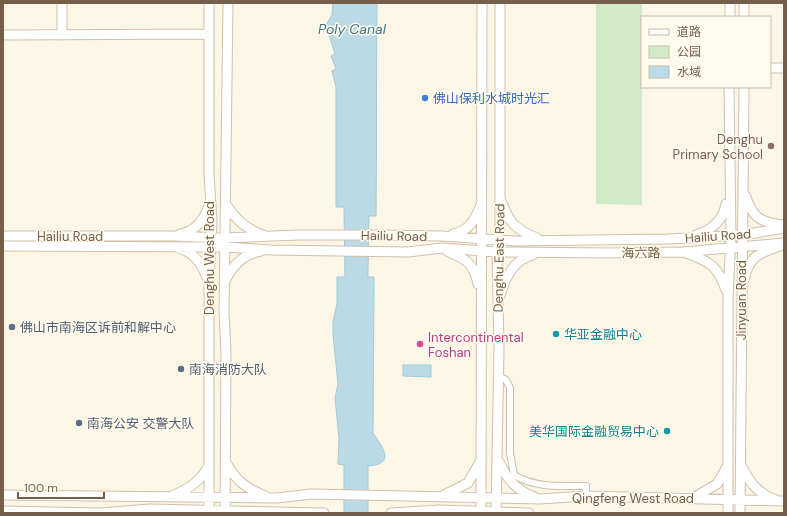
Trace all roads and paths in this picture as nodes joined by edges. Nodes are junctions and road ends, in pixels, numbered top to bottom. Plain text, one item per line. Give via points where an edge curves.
1 (62, 3) edge
2 (209, 3) edge
3 (228, 3) edge
4 (482, 3) edge
5 (500, 3) edge
6 (730, 3) edge
7 (744, 3) edge
8 (730, 16) edge
9 (744, 16) edge
10 (62, 34) junction
11 (209, 34) junction
12 (3, 35) edge
13 (771, 68) edge
14 (784, 68) edge
15 (729, 88) edge
16 (744, 88) edge
17 (743, 188) junction
18 (730, 189) junction
19 (483, 198) junction
20 (500, 198) junction
21 (210, 205) junction
22 (227, 206) junction
23 (784, 226) edge
24 (743, 234) junction
25 (3, 236) edge
26 (172, 236) junction
27 (442, 236) junction
28 (730, 236) junction
29 (270, 237) junction
30 (483, 238) junction
31 (686, 238) junction
32 (499, 239) junction
33 (542, 240) junction
34 (211, 242) junction
35 (225, 242) junction
36 (784, 244) edge
37 (3, 246) edge
38 (171, 246) junction
39 (741, 247) junction
40 (442, 248) junction
41 (729, 249) junction
42 (271, 250) junction
43 (482, 250) junction
44 (496, 252) junction
45 (543, 252) junction
46 (683, 252) junction
47 (482, 280) junction
48 (209, 282) junction
49 (224, 282) junction
50 (498, 282) junction
51 (728, 297) junction
52 (741, 297) junction
53 (481, 302) junction
54 (498, 302) junction
55 (499, 376) junction
56 (482, 457) junction
57 (497, 458) junction
58 (226, 463) junction
59 (740, 463) junction
60 (210, 464) junction
61 (729, 464) junction
62 (3, 495) edge
63 (172, 496) junction
64 (586, 496) junction
65 (209, 497) junction
66 (225, 497) junction
67 (439, 497) junction
68 (481, 497) junction
69 (270, 498) junction
70 (694, 498) junction
71 (497, 499) junction
72 (538, 500) junction
73 (728, 500) junction
74 (740, 501) junction
75 (783, 501) edge
76 (175, 511) edge
77 (3, 512) edge
78 (209, 512) edge
79 (225, 512) edge
80 (268, 512) edge
81 (442, 512) edge
82 (481, 512) edge
83 (100, 513) edge
84 (324, 513) edge
85 (391, 513) edge
86 (496, 513) edge
87 (529, 513) edge
88 (728, 513) edge
89 (740, 513) edge

1 - 10 main road
2 - 11 main road, Denghu West Road
3 - 22 main road, Denghu West Road
4 - 19 main road, Denghu East Road
5 - 20 main road, Denghu East Road
6 - 8 main road
7 - 9 main road
10 - 11 main road
10 - 12 main road
11 - 21 main road, Denghu West Road
13 - 14 main road
15 - 18 main road, Jinyuan Road
16 - 17 main road, Jinyuan Road
17 - 23 main road via 755,216 771,224
17 - 24 main road, Jinyuan Road
18 - 28 main road, Jinyuan Road
18 - 31 main road via 719,222 711,229
19 - 27 main road via 474,221 468,228 459,233
19 - 30 main road, Denghu East Road
20 - 32 main road, Denghu East Road
20 - 33 main road via 513,226
21 - 26 main road via 200,224 193,230
21 - 34 main road, Denghu West Road
22 - 29 main road via 244,226
22 - 35 main road, Denghu West Road
23 - 24 main road, Hailiu Road
24 - 28 main road, Hailiu Road
24 - 39 main road, Jinyuan Road
25 - 26 main road, Hailiu Road
26 - 34 main road, Hailiu Road
27 - 29 main road, Hailiu Road
27 - 30 main road, Hailiu Road
28 - 31 main road, Hailiu Road
28 - 41 main road, Jinyuan Road
29 - 35 main road, Hailiu Road
30 - 32 main road, Hailiu Road
30 - 43 main road, Denghu East Road
31 - 33 main road, Hailiu Road
32 - 33 main road, Hailiu Road
32 - 44 main road, Denghu East Road
34 - 35 main road, Hailiu Road
34 - 38 main road, Hailiu Road
34 - 48 main road, Denghu West Road
35 - 42 main road, Hailiu Road
35 - 49 main road, Denghu West Road
36 - 39 main road, 海六路
36 - 52 main road via 754,258 746,270
37 - 38 main road, Hailiu Road
38 - 48 main road via 193,255 201,264
39 - 41 main road, 海六路
39 - 52 main road, Jinyuan Road
40 - 42 main road, Hailiu Road via 408,252
40 - 43 main road, Hailiu Road
40 - 53 main road via 472,266
41 - 46 main road, 海六路
41 - 51 main road, Jinyuan Road
42 - 49 main road via 240,260
43 - 44 main road, Hailiu Road
43 - 47 main road, Denghu East Road
44 - 45 main road, 海六路
44 - 50 main road, Denghu East Road
45 - 46 main road, 海六路
45 - 54 main road via 526,256 510,270
46 - 51 main road via 713,266 722,280
47 - 50 main road via 489,276
47 - 53 main road, Denghu East Road
48 - 60 main road, Denghu West Road
49 - 58 main road, Denghu West Road
50 - 54 main road, Denghu East Road
51 - 61 main road, Jinyuan Road
52 - 59 main road, Jinyuan Road
53 - 56 main road, Denghu East Road
54 - 55 main road, Denghu East Road
55 - 57 main road, Denghu East Road
55 - 64 street via 506,380 510,388 510,452 514,475 524,482 541,485 586,486
56 - 67 main road via 468,483
56 - 68 main road, Denghu East Road
57 - 71 main road, Denghu East Road
57 - 72 main road via 505,475 515,487
58 - 66 main road, Denghu West Road
58 - 69 main road via 241,484
59 - 74 main road, Jinyuan Road
59 - 75 main road via 751,484 770,498
60 - 63 main road via 196,483
60 - 65 main road, Denghu West Road
61 - 70 main road via 717,484
61 - 73 main road, Jinyuan Road
62 - 63 main road, Qingfeng West Road
63 - 65 main road, Qingfeng West Road
64 - 70 main road, Qingfeng West Road
64 - 72 main road, Qingfeng West Road
65 - 66 main road, Qingfeng West Road
65 - 78 main road, Denghu West Road
66 - 69 main road, Qingfeng West Road
66 - 79 main road, Denghu West Road
67 - 68 main road, Qingfeng West Road
67 - 69 main road, Qingfeng West Road via 311,494
68 - 71 main road, Qingfeng West Road
68 - 82 main road, Denghu East Road
70 - 73 main road, Qingfeng West Road
71 - 72 main road, Qingfeng West Road
71 - 86 main road, Denghu East Road
73 - 74 main road, Qingfeng West Road
73 - 88 main road, Jinyuan Road
74 - 75 main road, Qingfeng West Road
74 - 89 main road, Jinyuan Road
76 - 78 main road
76 - 83 main road
77 - 83 main road
78 - 79 main road
79 - 80 main road
80 - 84 main road
81 - 82 main road
81 - 85 main road
82 - 86 main road
86 - 87 main road

